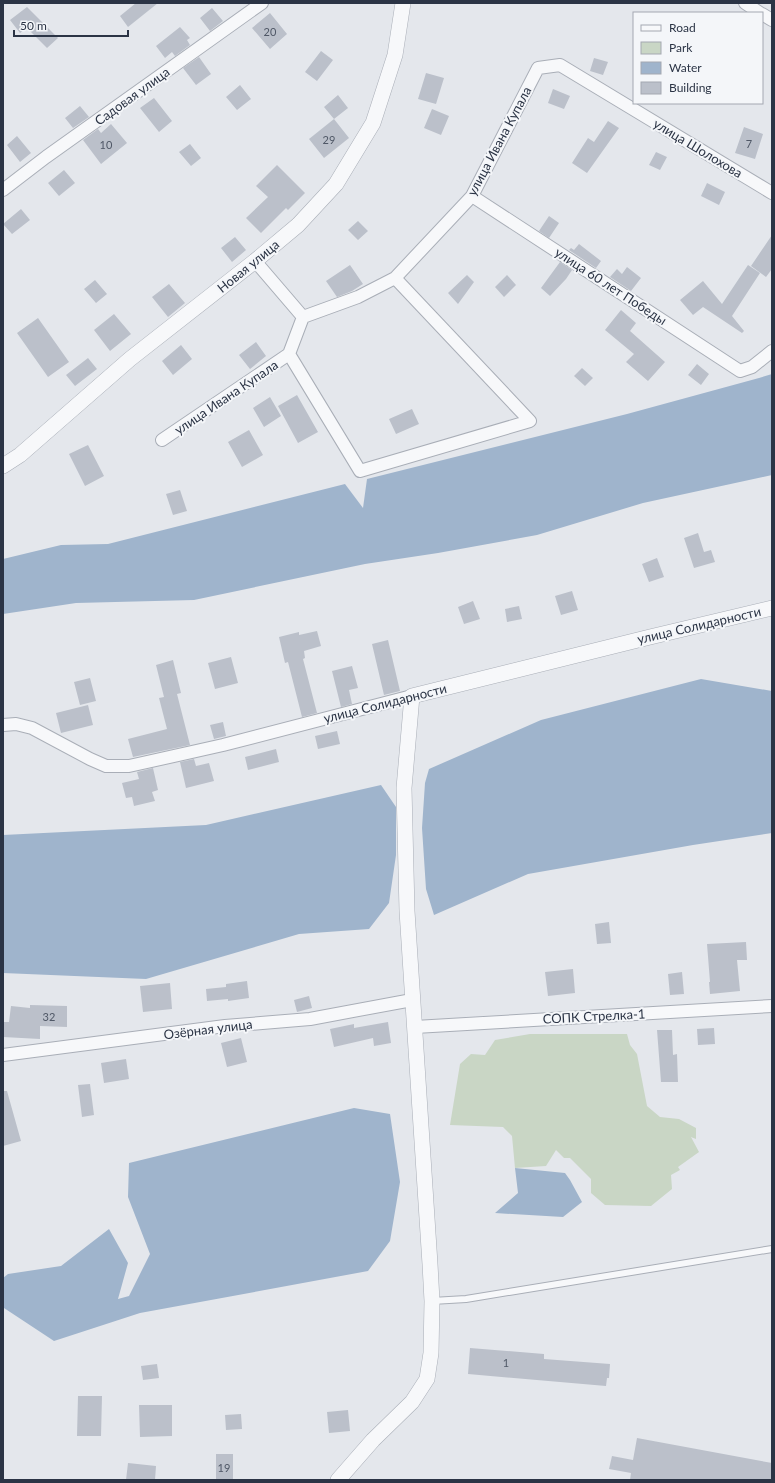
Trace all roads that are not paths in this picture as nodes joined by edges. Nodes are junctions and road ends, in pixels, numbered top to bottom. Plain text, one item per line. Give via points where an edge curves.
1 (262, 3) edge
2 (403, 3) edge
3 (745, 3) edge
4 (758, 12) edge
5 (763, 15) edge
6 (772, 20) edge
7 (538, 68) joint
8 (3, 190) edge
9 (772, 193) edge
10 (472, 196) junction
11 (255, 261) junction
12 (395, 278) junction
13 (303, 317) junction
14 (772, 351) edge
15 (289, 354) junction
16 (162, 440) dead end
17 (3, 466) edge
18 (772, 608) edge
19 (412, 696) junction
20 (3, 725) edge
21 (412, 1000) junction
22 (772, 1006) edge
23 (415, 1027) junction
24 (3, 1055) edge
25 (772, 1249) edge
26 (432, 1301) junction
27 (338, 1480) edge

1 - 8 street, Садовая улица
2 - 11 street, Новая улица via 395,55 373,123 336,184 298,225
3 - 4 street
5 - 6 street
7 - 9 street, улица Шолохова via 560,65
7 - 10 street, улица Ивана Купала
10 - 12 street, улица Ивана Купала
10 - 14 street, улица 60 лет Победы via 740,371 752,367
11 - 13 street
11 - 17 street, Новая улица via 130,359 20,455
12 - 13 street, улица Ивана Купала via 358,297
12 - 15 street via 530,422 360,471
13 - 15 street
15 - 16 street, улица Ивана Купала
18 - 19 street, улица Солидарности
19 - 20 street, улица Солидарности via 223,745 129,766 106,766 32,728 16,724
19 - 21 street via 404,788
21 - 23 street
21 - 24 street, Озёрная улица via 310,1019 225,1026
22 - 23 street, СОПК Стрелка-1
23 - 26 street
25 - 26 lane via 474,1297
26 - 27 street via 431,1353 427,1379 412,1402 373,1440

